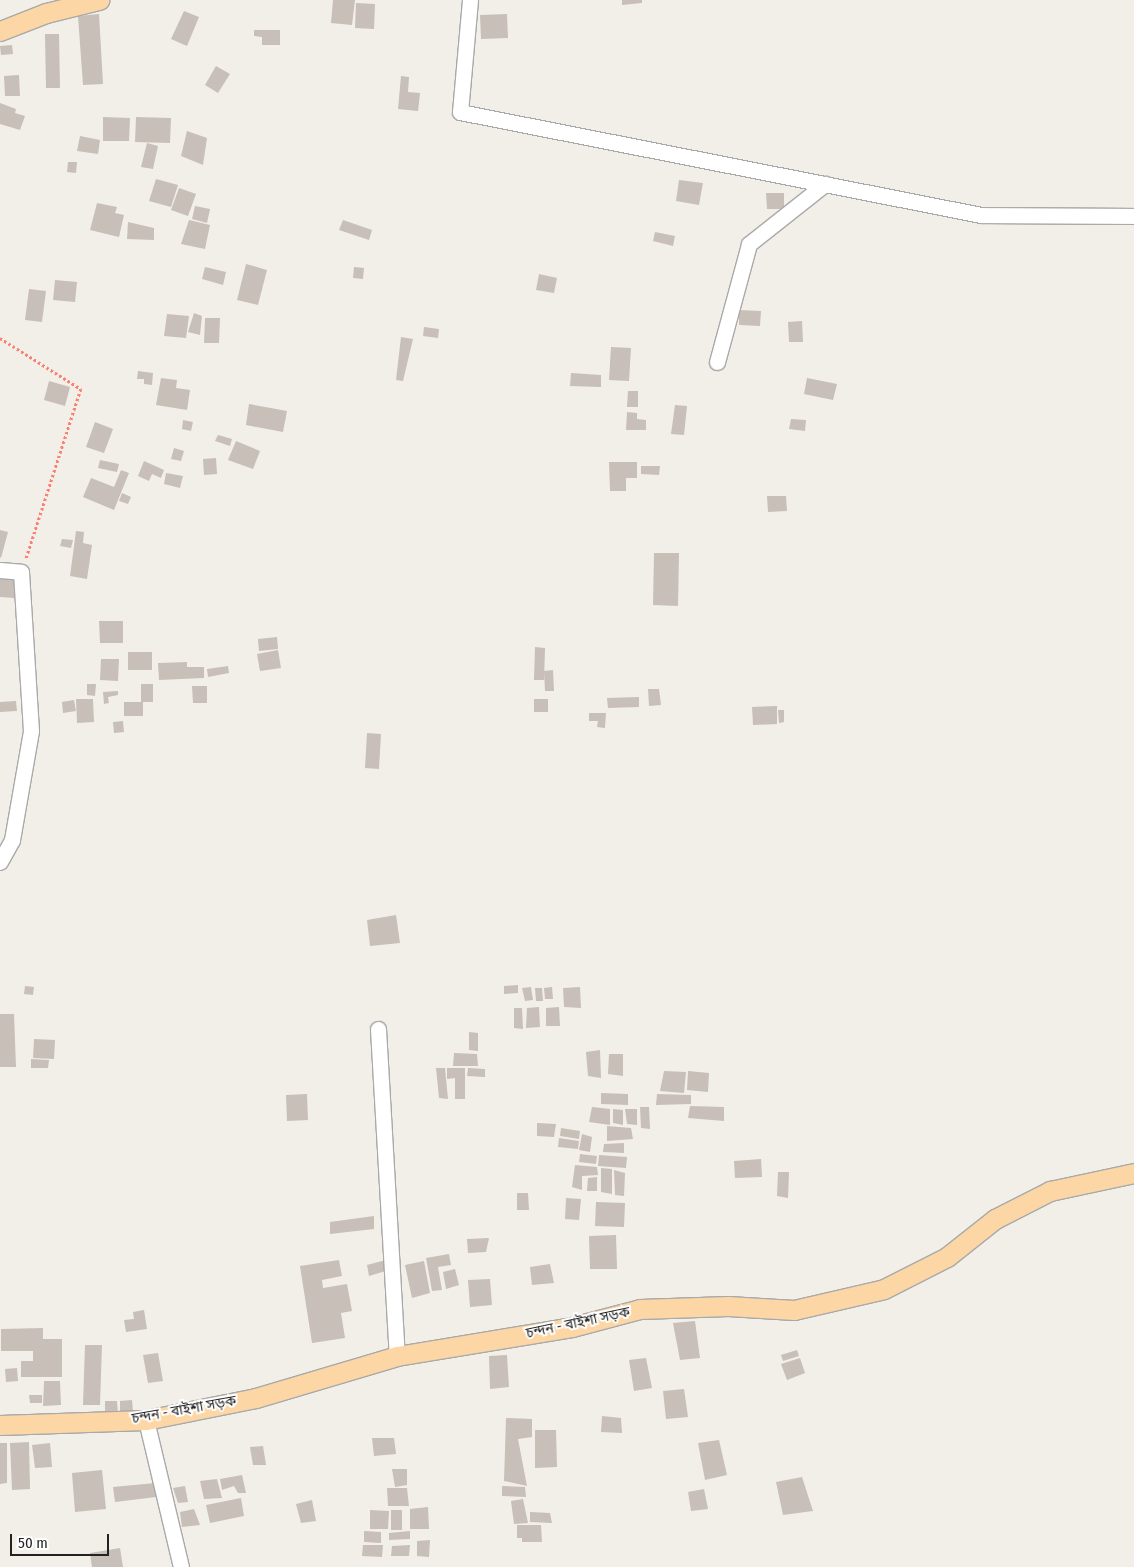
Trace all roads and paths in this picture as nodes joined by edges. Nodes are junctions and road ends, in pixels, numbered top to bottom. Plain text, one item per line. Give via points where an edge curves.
1 (99, 0) edge
2 (470, 0) edge
3 (0, 31) edge
4 (825, 184) junction
5 (1134, 216) edge
6 (0, 338) edge
7 (717, 362) dead end
8 (0, 570) edge
9 (21, 572) junction
10 (0, 862) edge
11 (378, 1029) dead end
12 (1134, 1173) edge
13 (397, 1356) junction
14 (146, 1420) junction
15 (0, 1425) edge
16 (181, 1567) edge

1 - 3 main road via 46,12
2 - 4 street via 460,112
4 - 5 street via 981,215
4 - 7 street via 749,244
6 - 9 path via 81,389
8 - 9 street
9 - 10 street via 31,731 12,840
11 - 13 street
12 - 13 main road, চন্দন - বাইশা সড়ক via 1050,1191 995,1218 947,1257 884,1289 794,1310 728,1306 640,1309 572,1327
13 - 14 main road, চন্দন - বাইশা সড়ক via 256,1398
14 - 15 main road, চন্দন - বাইশা সড়ক
14 - 16 street

